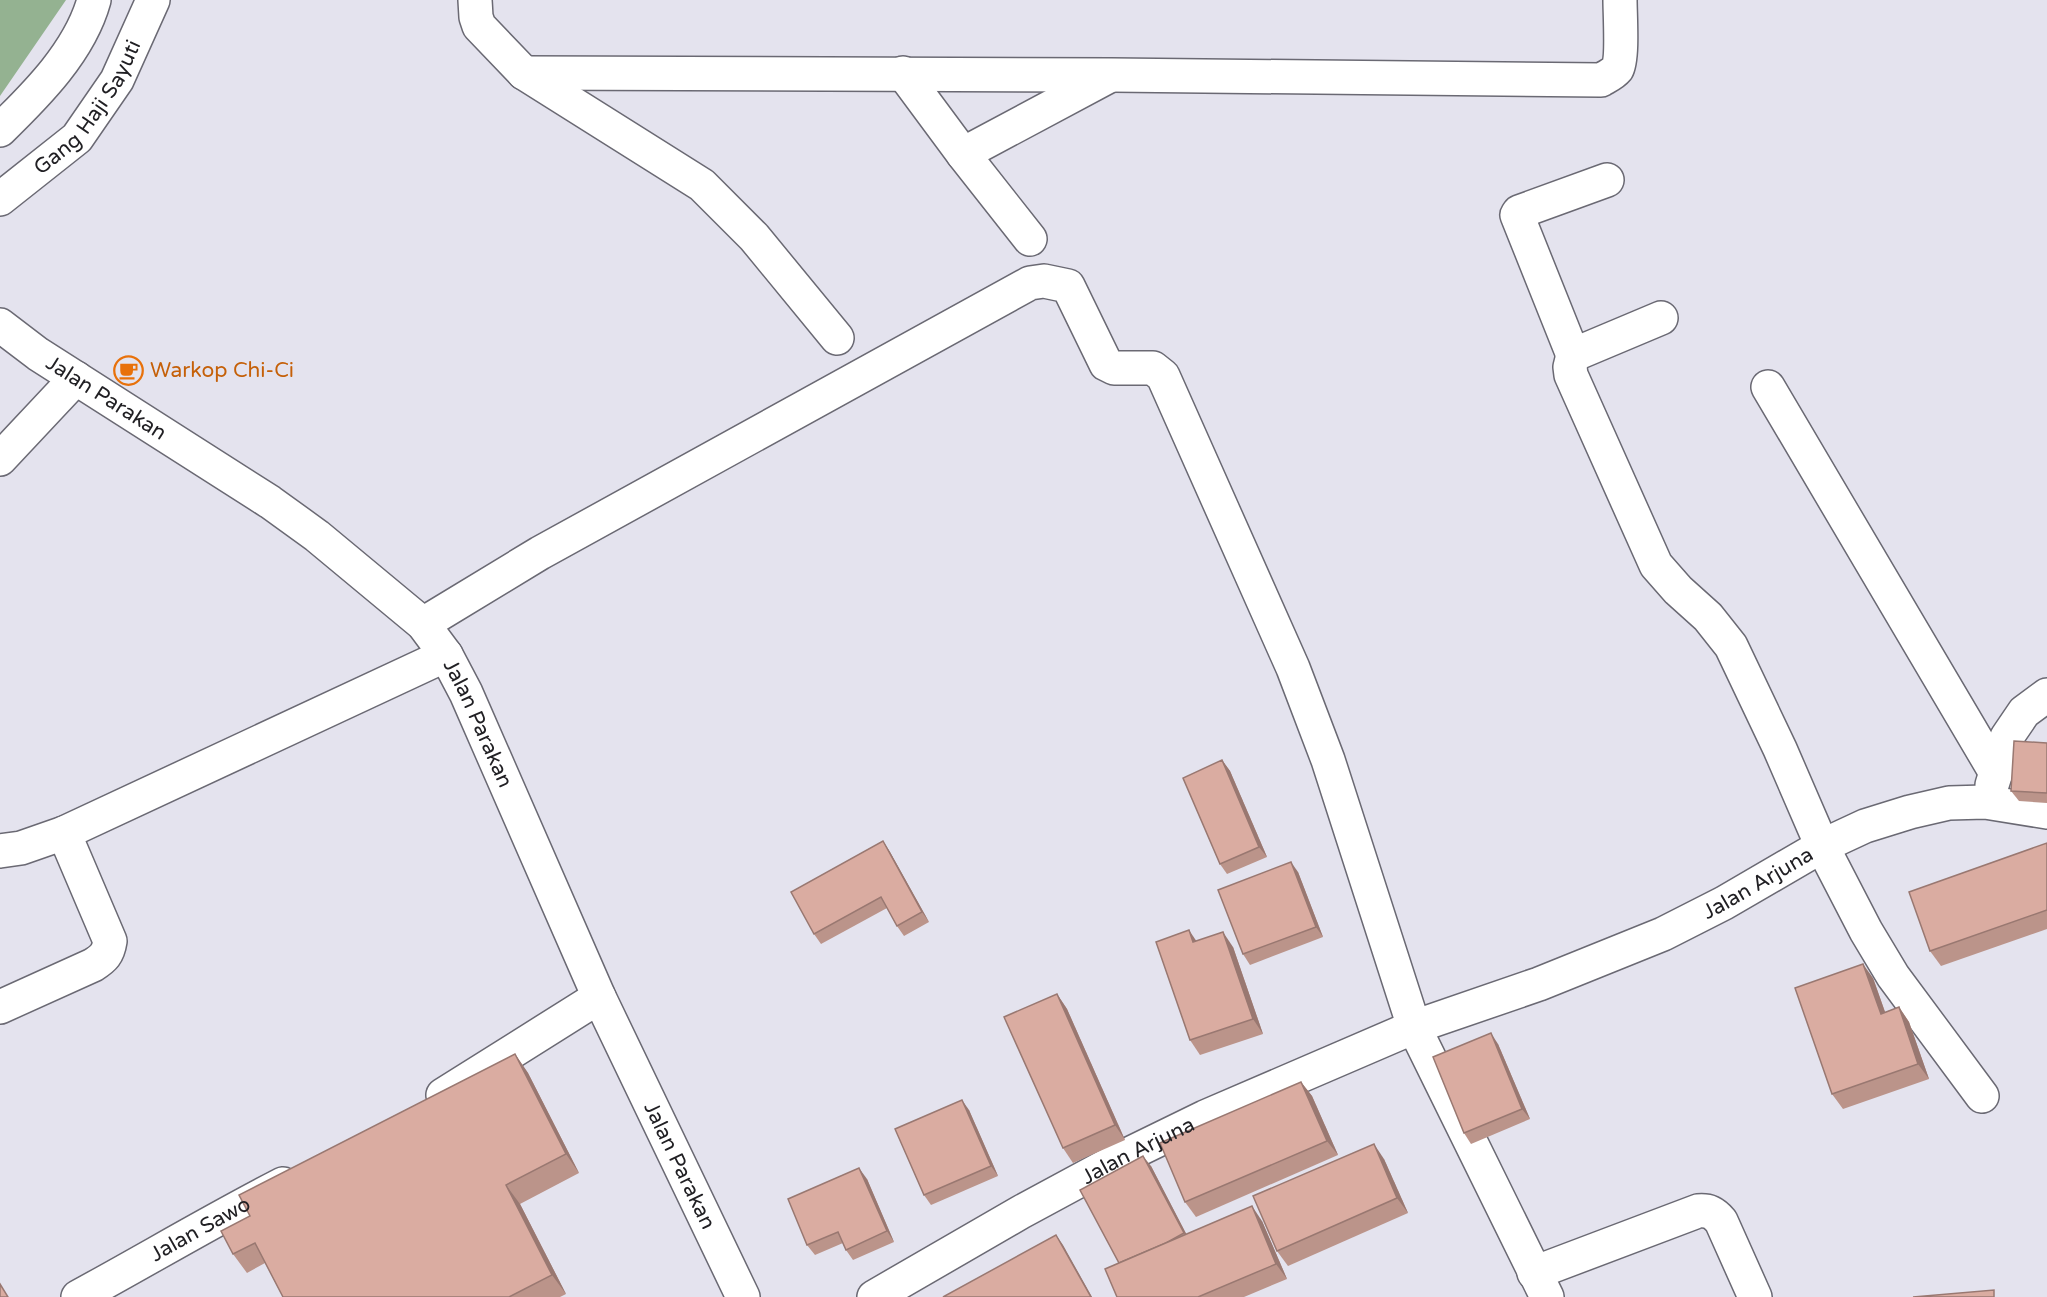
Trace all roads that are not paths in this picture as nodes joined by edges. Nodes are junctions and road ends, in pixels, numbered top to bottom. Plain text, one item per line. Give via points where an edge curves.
1 (94, 0) edge
2 (153, 0) edge
3 (475, 0) edge
4 (1620, 0) edge
5 (524, 73) junction
6 (903, 74) junction
7 (1112, 75) junction
8 (0, 130) edge
9 (963, 154) junction
10 (1607, 180) dead end
11 (0, 199) edge
12 (1030, 239) dead end
13 (1661, 318) dead end
14 (0, 325) edge
15 (837, 338) dead end
16 (1573, 355) junction
17 (76, 378) junction
18 (1768, 387) dead end
19 (0, 459) edge
20 (423, 624) junction
21 (446, 655) junction
22 (2047, 695) edge
23 (1991, 787) junction
24 (2047, 812) edge
25 (64, 833) junction
26 (1822, 846) junction
27 (0, 851) edge
28 (599, 997) junction
29 (0, 1007) edge
30 (1414, 1028) junction
31 (1983, 1096) dead end
32 (416, 1112) edge
33 (305, 1173) edge
34 (1540, 1285) edge
35 (78, 1297) edge
36 (743, 1297) edge
37 (874, 1297) edge
38 (1755, 1297) edge

1 - 8 street, Gang Haji Sayuti via 66,58 34,98
2 - 11 street, Gang Haji Sayuti via 117,80 77,138
3 - 5 street via 479,26
4 - 7 street via 1620,58 1617,68 1601,80
5 - 6 street
5 - 15 street via 702,185 754,237
6 - 7 street
6 - 9 street
7 - 9 street
9 - 12 street
10 - 16 street via 1517,215
13 - 16 street
14 - 17 street, Jalan Parakan
16 - 26 street via 1571,375 1656,565 1731,646
17 - 19 street
17 - 20 street, Jalan Parakan via 270,502
18 - 23 street
20 - 21 street, Jalan Parakan
20 - 30 street via 540,553 1030,283 1044,281 1068,286 1106,364 1114,368 1153,368 1163,376 1293,668 1328,760
21 - 25 street
21 - 28 street, Jalan Parakan
22 - 23 street via 2024,712 2007,736
23 - 24 street, Jalan Arjuna
23 - 26 street, Jalan Arjuna via 1865,826
25 - 27 street
25 - 29 street via 110,941 108,949 93,965
26 - 30 street, Jalan Arjuna via 1663,934
26 - 31 street via 1893,976
28 - 32 street
28 - 36 street, Jalan Parakan
30 - 34 street
30 - 37 street, Jalan Arjuna via 1205,1117 1121,1158
33 - 35 street, Jalan Sawo
34 - 38 street via 1706,1210 1721,1221

